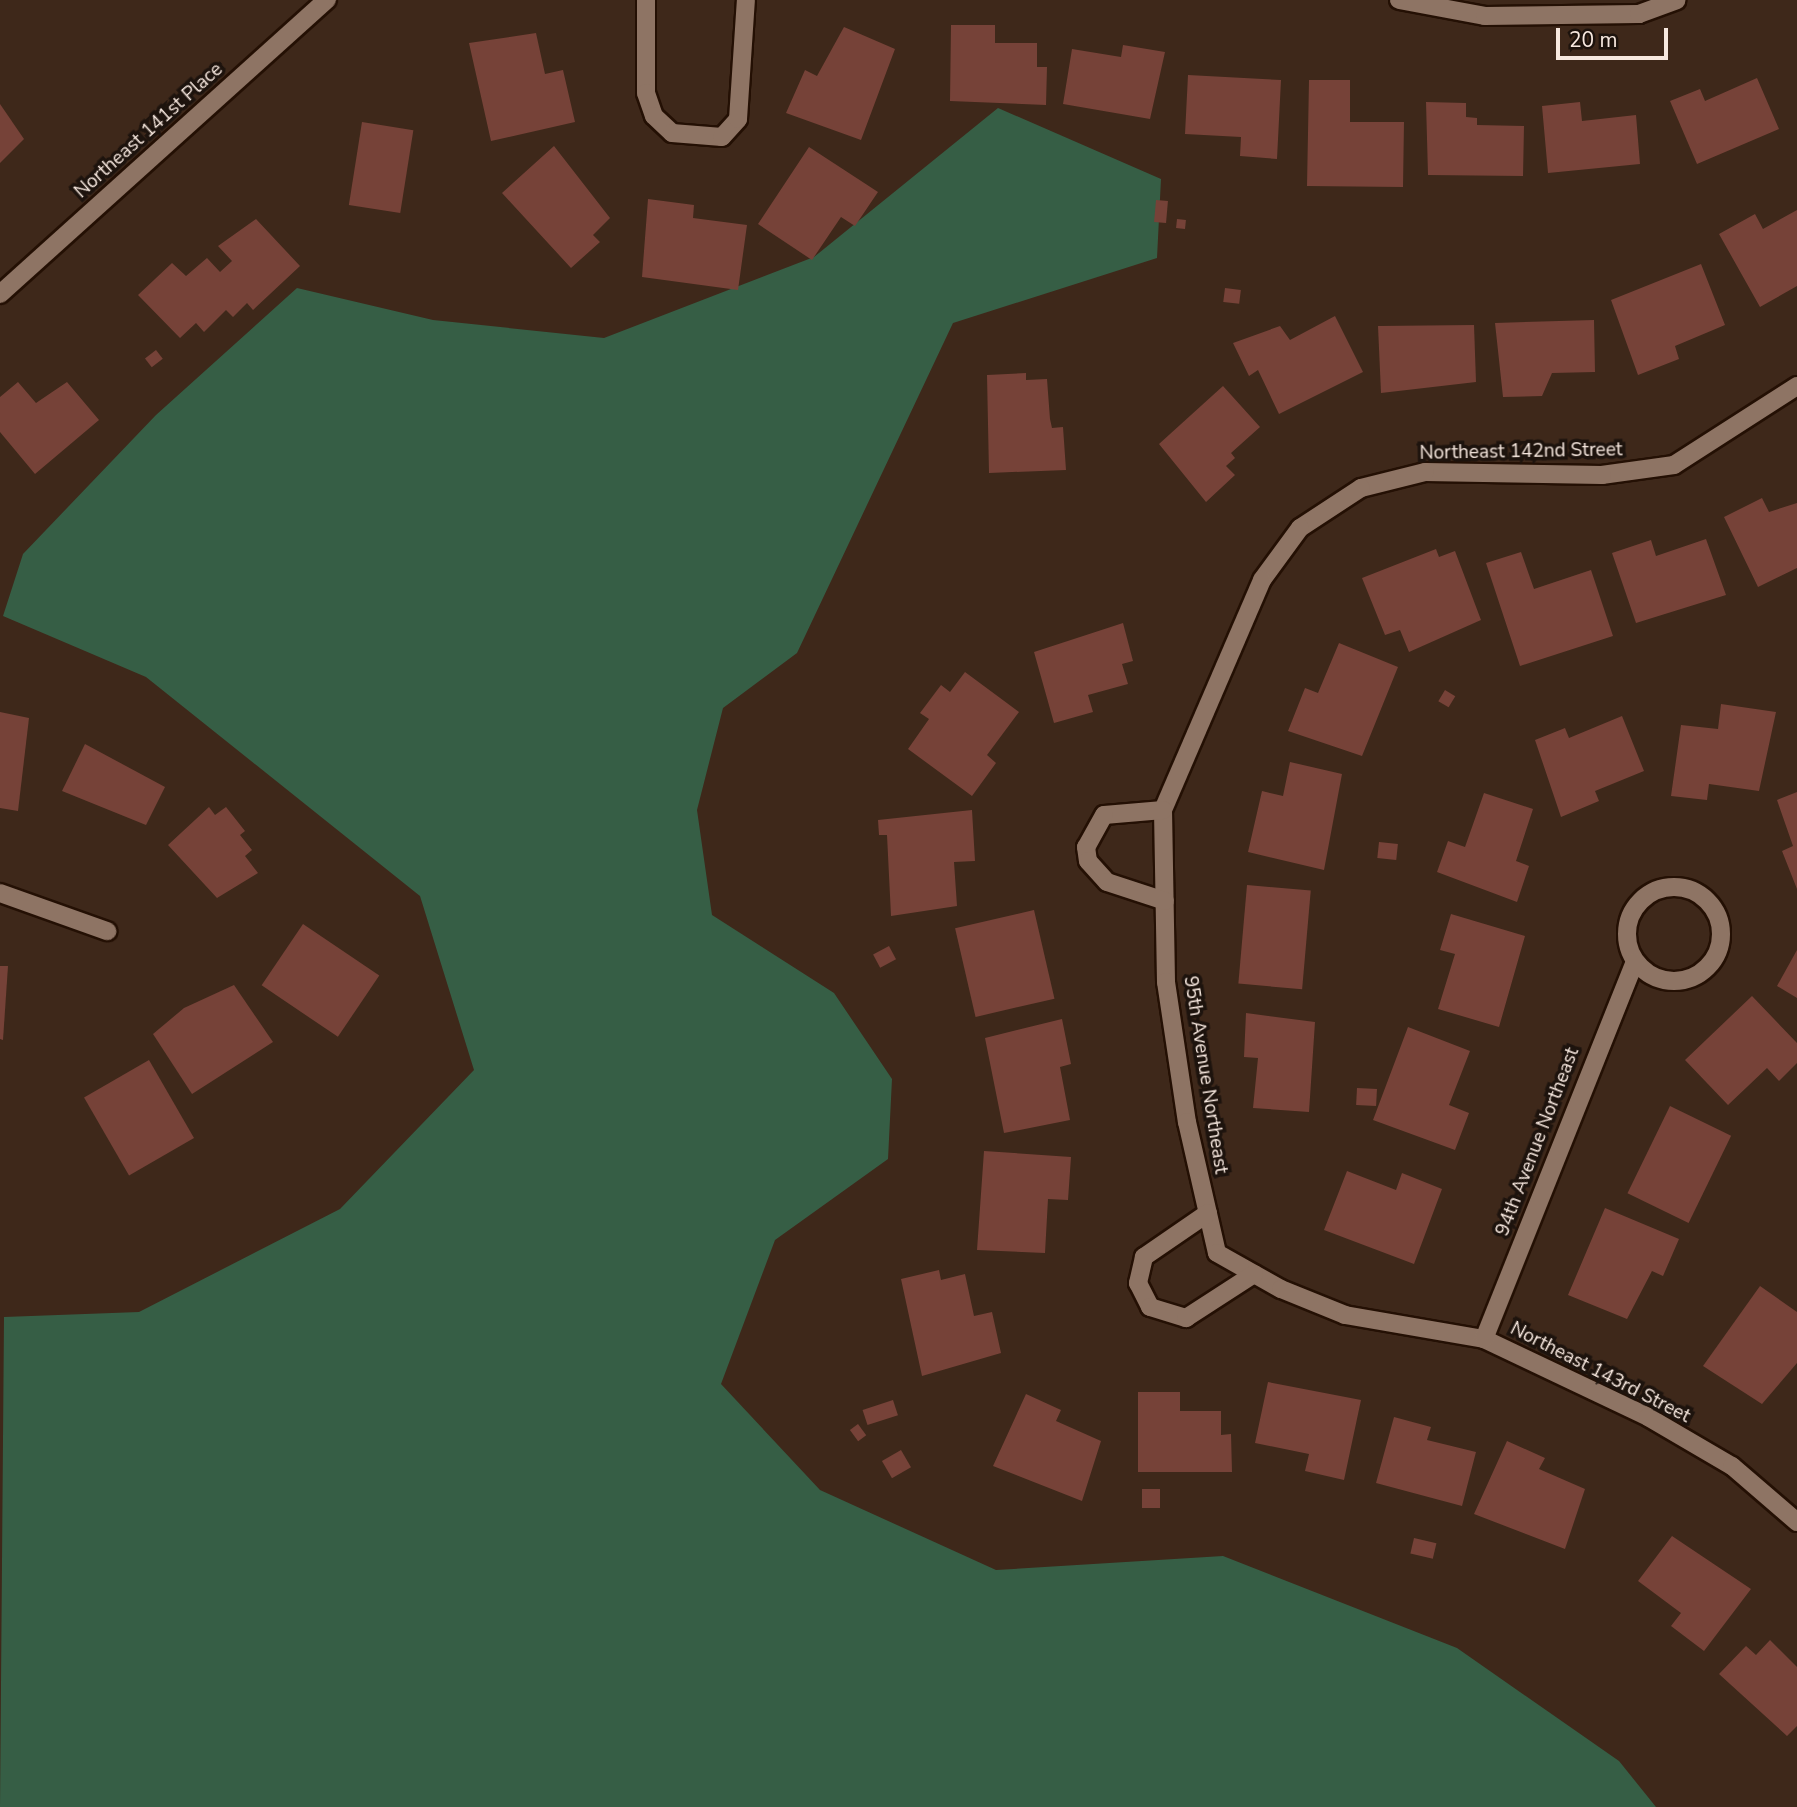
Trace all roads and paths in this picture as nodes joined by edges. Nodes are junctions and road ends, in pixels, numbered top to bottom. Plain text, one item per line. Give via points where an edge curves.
1 (327, 0) edge
2 (646, 0) edge
3 (746, 0) edge
4 (1399, 0) edge
5 (1677, 0) edge
6 (0, 294) edge
7 (1797, 386) edge
8 (1262, 580) joint
9 (1163, 810) junction
10 (0, 893) edge
11 (1165, 901) junction
12 (107, 931) dead end
13 (1635, 962) junction
14 (1208, 1213) junction
15 (1254, 1274) junction
16 (1484, 1339) junction
17 (1797, 1522) edge

1 - 6 street, Northeast 141st Place
2 - 3 street via 646,93 654,117 672,133 722,137 738,119
4 - 5 street via 1485,16 1639,14
7 - 8 street, Northeast 142nd Street via 1674,465 1602,475 1425,472 1361,488 1300,528
8 - 9 street, 95th Avenue Northeast
9 - 11 street, 95th Avenue Northeast
9 - 11 street via 1104,815 1086,847 1088,861 1107,882
10 - 12 street
11 - 14 street, 95th Avenue Northeast via 1166,982
13 - 13 street via 1662,980 1695,976 1717,953 1720,920 1712,906 1676,887 1639,901 1626,931
13 - 16 street, 94th Avenue Northeast
14 - 15 street, 95th Avenue Northeast via 1217,1253
14 - 15 street via 1144,1257 1138,1283 1150,1307 1186,1318
15 - 16 street, 95th Avenue Northeast via 1345,1315
16 - 17 street, Northeast 143rd Street via 1648,1417 1732,1466

